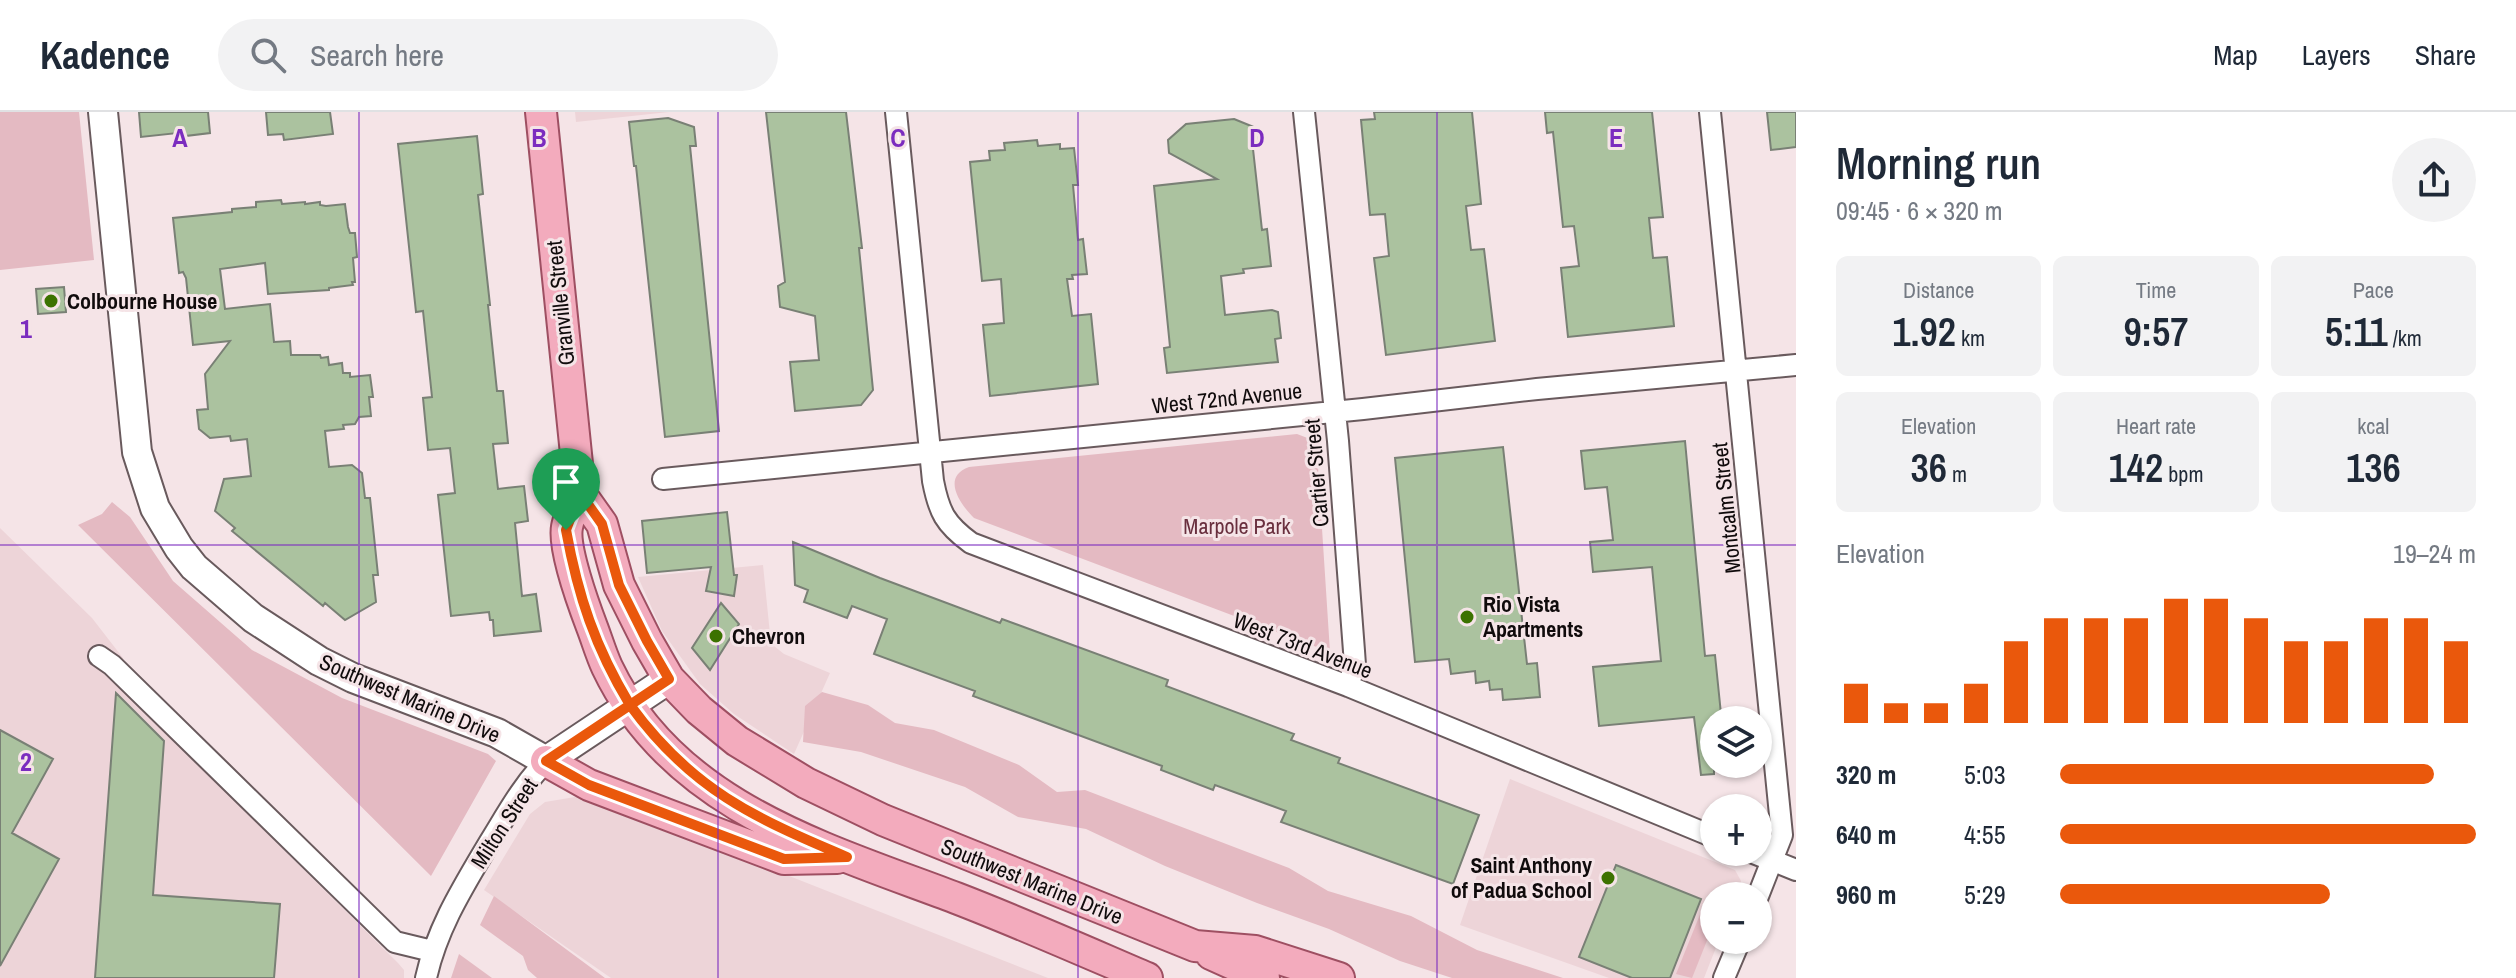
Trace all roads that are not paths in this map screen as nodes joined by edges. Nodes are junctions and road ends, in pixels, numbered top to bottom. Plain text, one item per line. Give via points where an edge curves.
1 (103, 112) edge
2 (541, 112) edge
3 (896, 112) edge
4 (1304, 112) edge
5 (1710, 112) edge
6 (1796, 365) edge
7 (1736, 371) junction
8 (1335, 411) junction
9 (929, 452) junction
10 (663, 479) dead end
11 (580, 493) junction
12 (99, 656) dead end
13 (669, 679) junction
14 (1348, 686) junction
15 (630, 705) junction
16 (546, 761) junction
17 (1700, 831) edge
18 (847, 857) junction
19 (1772, 860) joint
20 (1796, 870) edge
21 (1195, 946) junction
22 (432, 951) junction
23 (1734, 954) edge
24 (426, 978) edge
25 (1147, 978) edge
26 (1264, 978) edge
27 (1339, 978) edge
28 (1724, 978) edge

1 - 16 street, Southwest Marine Drive via 133,427 148,491 172,539 210,582 295,647 353,678 497,733
2 - 11 main road, Granville Street
3 - 9 street, West 73rd Avenue
4 - 8 street, Cartier Street
5 - 7 street, Montcalm Street
6 - 7 street, West 72nd Avenue
7 - 8 street, West 72nd Avenue
7 - 19 street, Montcalm Street via 1782,835
8 - 9 street, West 72nd Avenue
8 - 14 street, Cartier Street via 1355,665
9 - 10 street, West 72nd Avenue
9 - 14 street, West 73rd Avenue via 939,509 971,543
11 - 13 main road, Granville Street via 602,524 619,585
11 - 15 main road, Granville Street via 566,530 577,588 607,668
12 - 22 street via 395,942
13 - 15 street, Milton Street
13 - 21 main road, Southwest Marine Drive via 737,741 806,783 956,851
14 - 17 street, West 73rd Avenue
15 - 16 street, Milton Street
15 - 18 main road, Southwest Marine Drive via 655,739 702,783 771,825
16 - 18 main road via 589,785 784,859
16 - 22 street, Milton Street via 525,782 447,914
18 - 25 main road, Southwest Marine Drive
19 - 20 street
21 - 26 main road
21 - 27 main road, Southwest Marine Drive via 1255,951
22 - 24 street, Milton Street
23 - 28 street

